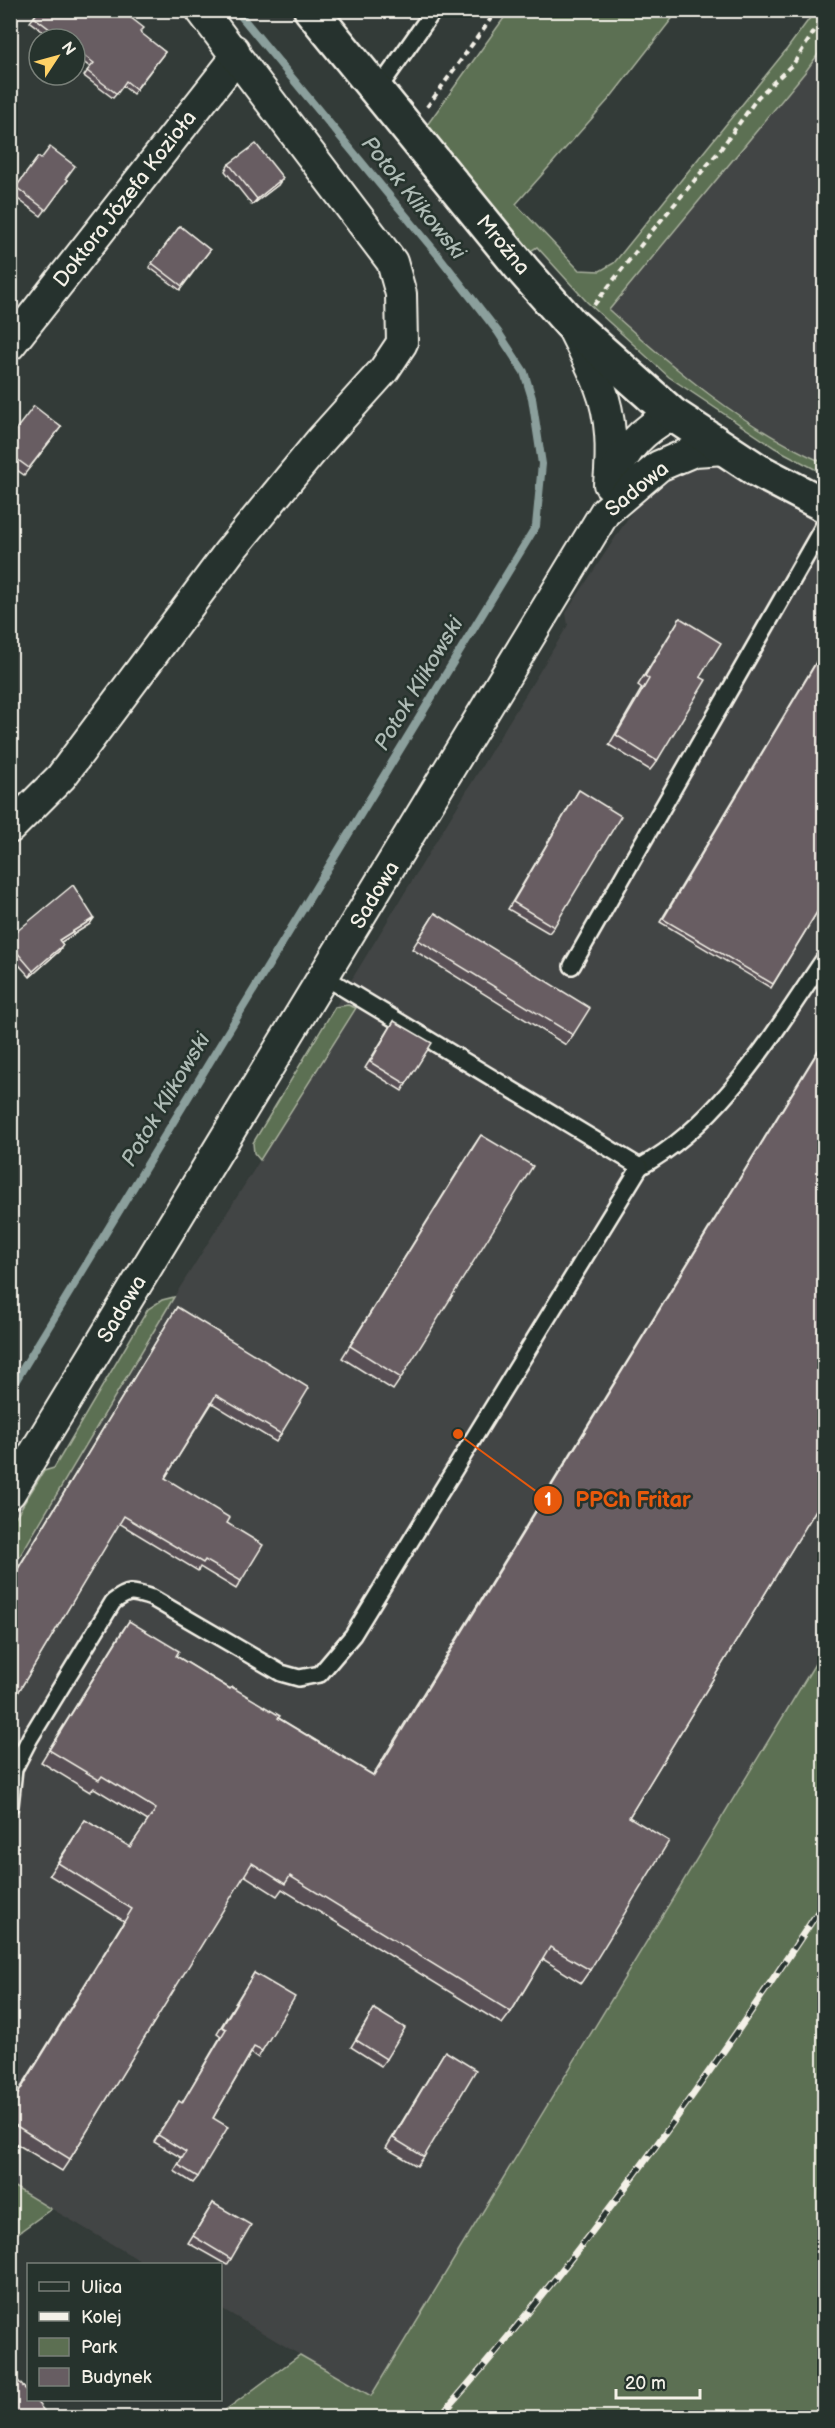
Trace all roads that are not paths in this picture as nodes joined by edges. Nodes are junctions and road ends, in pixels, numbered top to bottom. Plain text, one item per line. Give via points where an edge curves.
1 (201, 10) edge
2 (311, 10) edge
3 (434, 10) edge
4 (234, 51) junction
5 (376, 91) junction
6 (570, 323) junction
7 (10, 345) edge
8 (672, 414) junction
9 (725, 449) junction
10 (659, 466) junction
11 (607, 498) junction
12 (825, 504) edge
13 (825, 525) edge
14 (10, 828) edge
15 (825, 959) edge
16 (573, 966) dead end
17 (325, 977) junction
18 (640, 1167) junction
19 (10, 1493) edge
20 (10, 1806) edge

1 - 4 street
2 - 5 main road, Mroźna
3 - 5 lane
4 - 7 street, Doktora Józefa Kozioła via 231,64
4 - 14 street via 242,67 392,262 401,294 402,343 384,370 229,552 61,777
5 - 6 main road, Mroźna
6 - 8 main road, Mroźna
6 - 11 street via 600,387 610,424
8 - 9 main road, Mroźna
8 - 10 street via 671,435
8 - 11 street via 654,424 625,453
9 - 10 street, Sadowa via 694,451
9 - 12 main road
10 - 11 street, Sadowa
11 - 17 street, Sadowa
13 - 16 lane
15 - 18 lane via 764,1047 713,1108 666,1152
17 - 18 lane
17 - 19 street, Sadowa
18 - 20 lane via 353,1635 320,1674 299,1678 280,1673 152,1598 132,1591 113,1602 30,1738 14,1769

